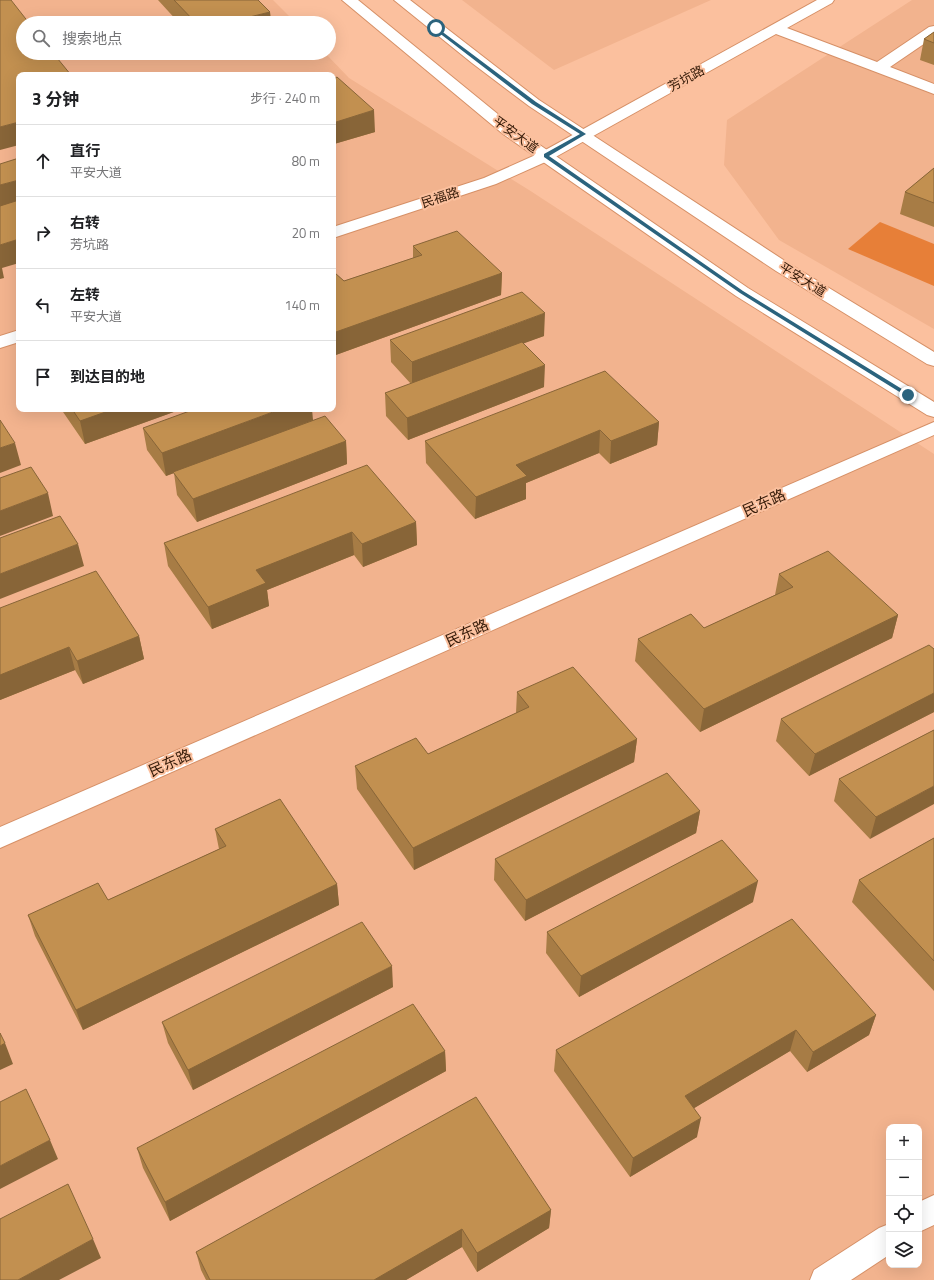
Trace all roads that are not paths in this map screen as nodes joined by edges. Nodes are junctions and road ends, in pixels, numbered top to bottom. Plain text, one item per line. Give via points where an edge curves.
1 (349, 0) edge
2 (401, 0) edge
3 (827, 0) edge
4 (775, 29) junction
5 (934, 30) edge
6 (879, 68) junction
7 (934, 89) edge
8 (583, 134) junction
9 (546, 156) junction
10 (336, 231) edge
11 (16, 337) edge
12 (0, 342) edge
13 (934, 360) edge
14 (934, 411) edge
15 (934, 428) edge
16 (0, 838) edge
17 (934, 1208) edge
18 (922, 1216) edge
19 (886, 1240) edge
20 (825, 1280) edge

1 - 9 main road, 平安大道 via 509,131
2 - 8 main road, 平安大道 via 528,98
3 - 4 main road, 芳坑路
4 - 6 main road
4 - 8 main road, 芳坑路
5 - 6 main road
6 - 7 main road
8 - 9 main road, 芳坑路
8 - 13 main road, 平安大道 via 782,267
9 - 10 main road, 民福路 via 490,181
9 - 14 main road, 平安大道 via 742,292
11 - 12 main road
15 - 16 main road, 民东路
17 - 18 main road
19 - 20 main road

